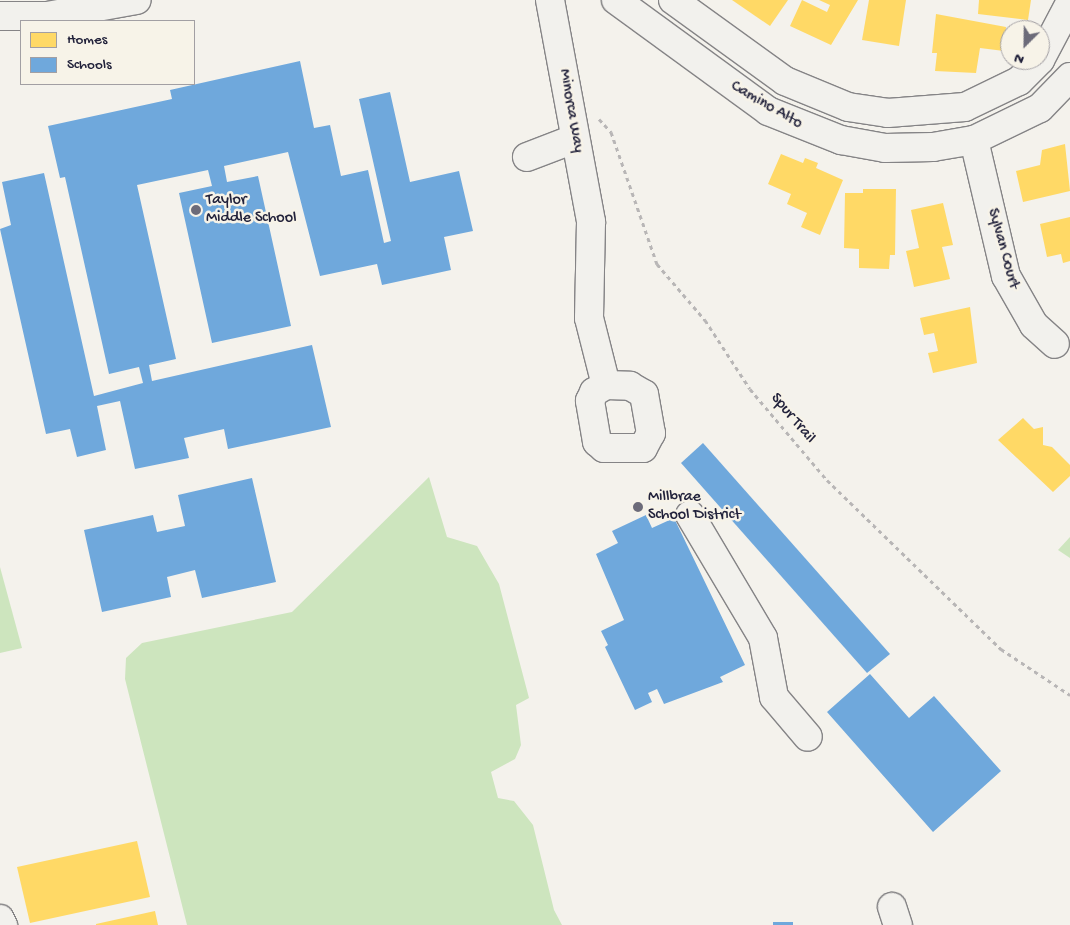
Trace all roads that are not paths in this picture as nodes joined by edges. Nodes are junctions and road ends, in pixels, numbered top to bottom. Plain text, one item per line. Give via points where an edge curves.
1 (137, 0) edge
2 (550, 0) edge
3 (616, 0) edge
4 (672, 0) edge
5 (1070, 4) edge
6 (0, 16) edge
7 (1050, 41) edge
8 (1030, 70) edge
9 (1070, 77) edge
10 (572, 127) junction
11 (974, 140) junction
12 (527, 157) dead end
13 (1055, 344) dead end
14 (606, 385) dead end
15 (690, 514) dead end
16 (808, 737) dead end
17 (0, 919) edge
18 (3, 925) edge

1 - 6 street via 47,16
2 - 10 street, Minorca Way
3 - 11 street, Camino Alto via 735,90 802,128 885,148 933,147
4 - 8 street, Camino Alto via 785,82 848,107 888,114 965,107 1019,81
5 - 7 street, Camino Alto
9 - 11 street, Camino Alto via 1040,108
10 - 12 street
10 - 14 street, Minorca Way via 591,222 589,318
11 - 13 street, Sylvan Court via 1006,276 1034,325
15 - 16 street via 763,638 774,697
17 - 18 street

